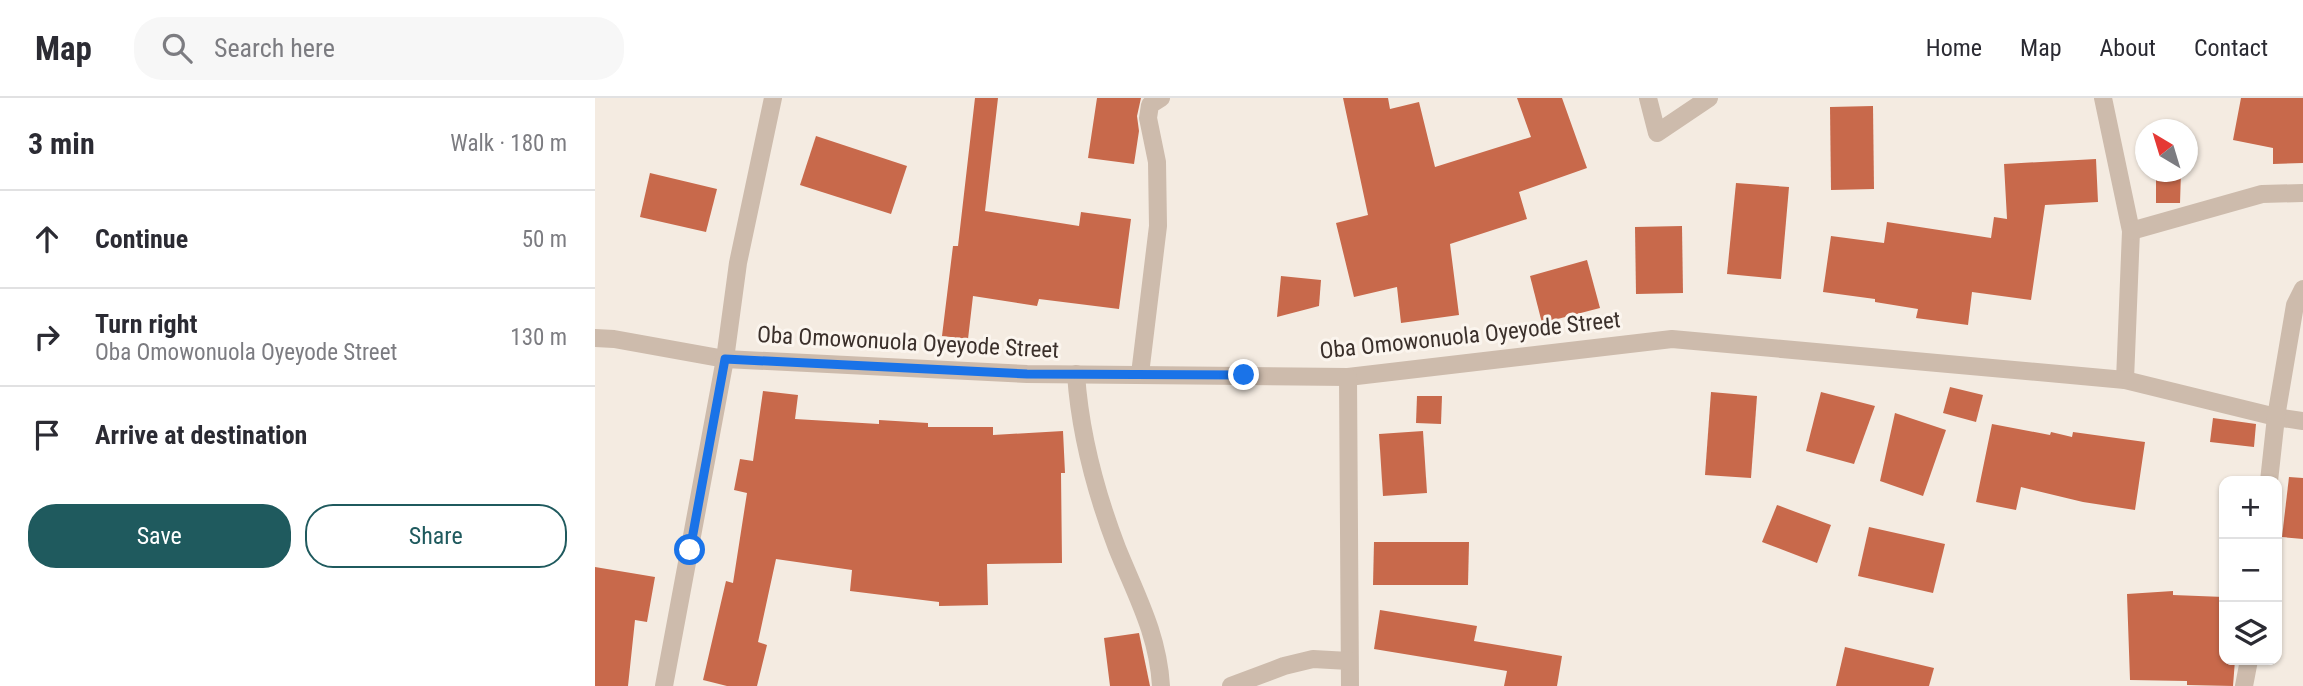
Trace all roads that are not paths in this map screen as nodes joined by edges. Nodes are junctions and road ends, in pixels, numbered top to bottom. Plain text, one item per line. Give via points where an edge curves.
1 (773, 98) edge
2 (1161, 98) edge
3 (1648, 98) edge
4 (1709, 98) edge
5 (2103, 98) edge
6 (2303, 193) edge
7 (2131, 231) junction
8 (2303, 289) edge
9 (595, 338) edge
10 (725, 359) junction
11 (1076, 374) junction
12 (1140, 374) junction
13 (1348, 377) junction
14 (2125, 380) junction
15 (2276, 417) junction
16 (2303, 421) edge
17 (2270, 476) edge
18 (1349, 661) junction
19 (2248, 665) edge
20 (664, 686) edge
21 (1161, 686) edge
22 (1231, 686) edge
23 (1350, 686) edge
24 (2244, 686) edge

1 - 10 street via 738,263
2 - 12 street via 1150,105 1147,118 1157,162 1158,226
3 - 4 street via 1657,133
5 - 7 street
6 - 7 street via 2262,194
7 - 14 street
8 - 15 street via 2295,305
9 - 10 street, Oba Omowonuola Oyeyode Street
10 - 11 street, Oba Omowonuola Oyeyode Street
10 - 20 street
11 - 12 street, Oba Omowonuola Oyeyode Street
11 - 21 street via 1079,412 1093,472 1116,545 1152,630
12 - 13 street, Oba Omowonuola Oyeyode Street
13 - 14 street, Oba Omowonuola Oyeyode Street via 1672,339
13 - 18 street
14 - 15 street, Oba Omowonuola Oyeyode Street
15 - 16 street, Oba Omowonuola Oyeyode Street
15 - 17 street
18 - 22 street via 1313,659
18 - 23 street
19 - 24 street

